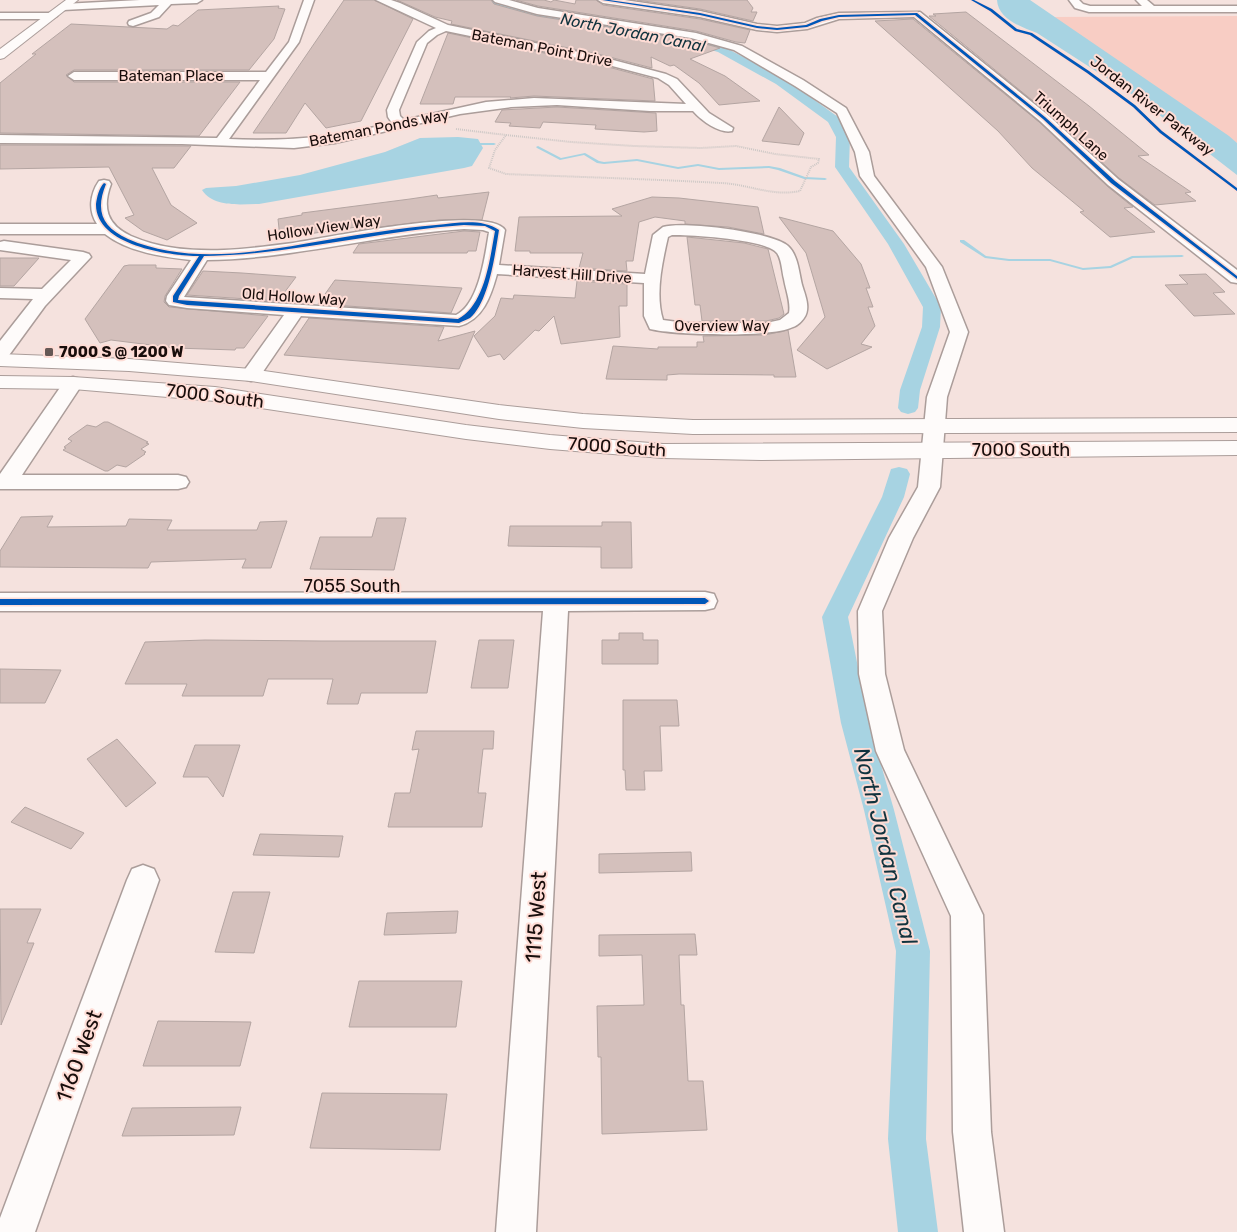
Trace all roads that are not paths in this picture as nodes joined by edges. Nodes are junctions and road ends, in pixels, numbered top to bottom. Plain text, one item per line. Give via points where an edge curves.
1 (197, 0) edge
2 (309, 0) edge
3 (380, 0) edge
4 (498, 0) edge
5 (603, 0) edge
6 (1074, 0) edge
7 (1141, 0) edge
8 (1210, 0) edge
9 (167, 2) junction
10 (68, 4) edge
11 (709, 5) dead end
12 (1151, 9) junction
13 (1222, 9) junction
14 (1237, 9) edge
15 (700, 14) junction
16 (0, 16) edge
17 (52, 16) junction
18 (133, 23) dead end
19 (445, 28) junction
20 (0, 55) edge
21 (74, 76) dead end
22 (268, 76) junction
23 (696, 107) junction
24 (400, 124) junction
25 (727, 128) dead end
26 (0, 139) edge
27 (221, 141) junction
28 (104, 184) dead end
29 (107, 229) junction
30 (2, 240) edge
31 (202, 255) junction
32 (490, 269) junction
33 (1237, 278) edge
34 (653, 280) junction
35 (0, 293) edge
36 (47, 294) junction
37 (295, 311) junction
38 (464, 320) joint
39 (0, 354) edge
40 (0, 360) edge
41 (251, 375) junction
42 (0, 382) edge
43 (73, 383) junction
44 (1237, 425) edge
45 (932, 427) junction
46 (1237, 448) edge
47 (932, 451) junction
48 (3, 482) edge
49 (178, 482) dead end
50 (556, 601) junction
51 (705, 601) dead end
52 (0, 602) edge
53 (143, 880) dead end
54 (15, 1232) edge
55 (516, 1232) edge
56 (984, 1232) edge

1 - 9 street
2 - 22 street via 294,42
3 - 19 street, Bateman Point Drive
4 - 45 street via 537,11 692,35 738,48 842,111 862,152 867,176 934,268 959,332 937,397
5 - 15 street, Triumph Lane
6 - 12 street via 1079,6 1089,9
7 - 12 street
8 - 13 street
9 - 10 street
9 - 18 street via 155,15
10 - 17 main road
11 - 15 street
12 - 13 street
13 - 14 street
15 - 33 street, Triumph Lane via 768,29 790,29 839,16 916,14 1044,118 1113,182
16 - 17 street
17 - 20 main road
19 - 23 street, Bateman Point Drive via 598,58 649,72 673,82
19 - 24 street via 422,42 393,110
21 - 22 street, Bateman Place
22 - 27 street
23 - 24 street, Bateman Ponds Way via 524,102
23 - 25 street, Bateman Point Drive via 704,116
24 - 27 street, Bateman Ponds Way via 309,143
26 - 27 street, Bateman Ponds Way
28 - 29 street via 98,204
29 - 30 street via 19,230
29 - 31 street, Hollow View Way via 148,247
30 - 36 street via 83,257
31 - 32 street, Hollow View Way via 296,247 445,225 490,225 496,230
31 - 37 street, Old Hollow Way via 175,301
32 - 34 street, Harvest Hill Drive
32 - 38 street, Hollow View Way via 474,312
34 - 34 street, Overview Way via 660,235 668,230 769,241 785,254 799,312 786,324 766,328 656,325 651,315
35 - 36 street
36 - 39 street
37 - 38 street, Old Hollow Way via 448,322
37 - 41 street
40 - 41 main road, 7000 South via 129,364
41 - 45 main road, 7000 South via 499,412 583,420 702,427
42 - 43 main road, 7000 South
43 - 47 main road, 7000 South via 215,394 466,432 663,451
43 - 48 street
44 - 45 main road, 7000 South
45 - 47 street
46 - 47 main road, 7000 South
47 - 56 street via 928,487 901,538 870,612 872,674 890,751 967,916 972,1132
48 - 49 street
50 - 51 street, 7055 South
50 - 52 street, 7055 South
50 - 55 street, 1115 West
53 - 54 street, 1160 West

